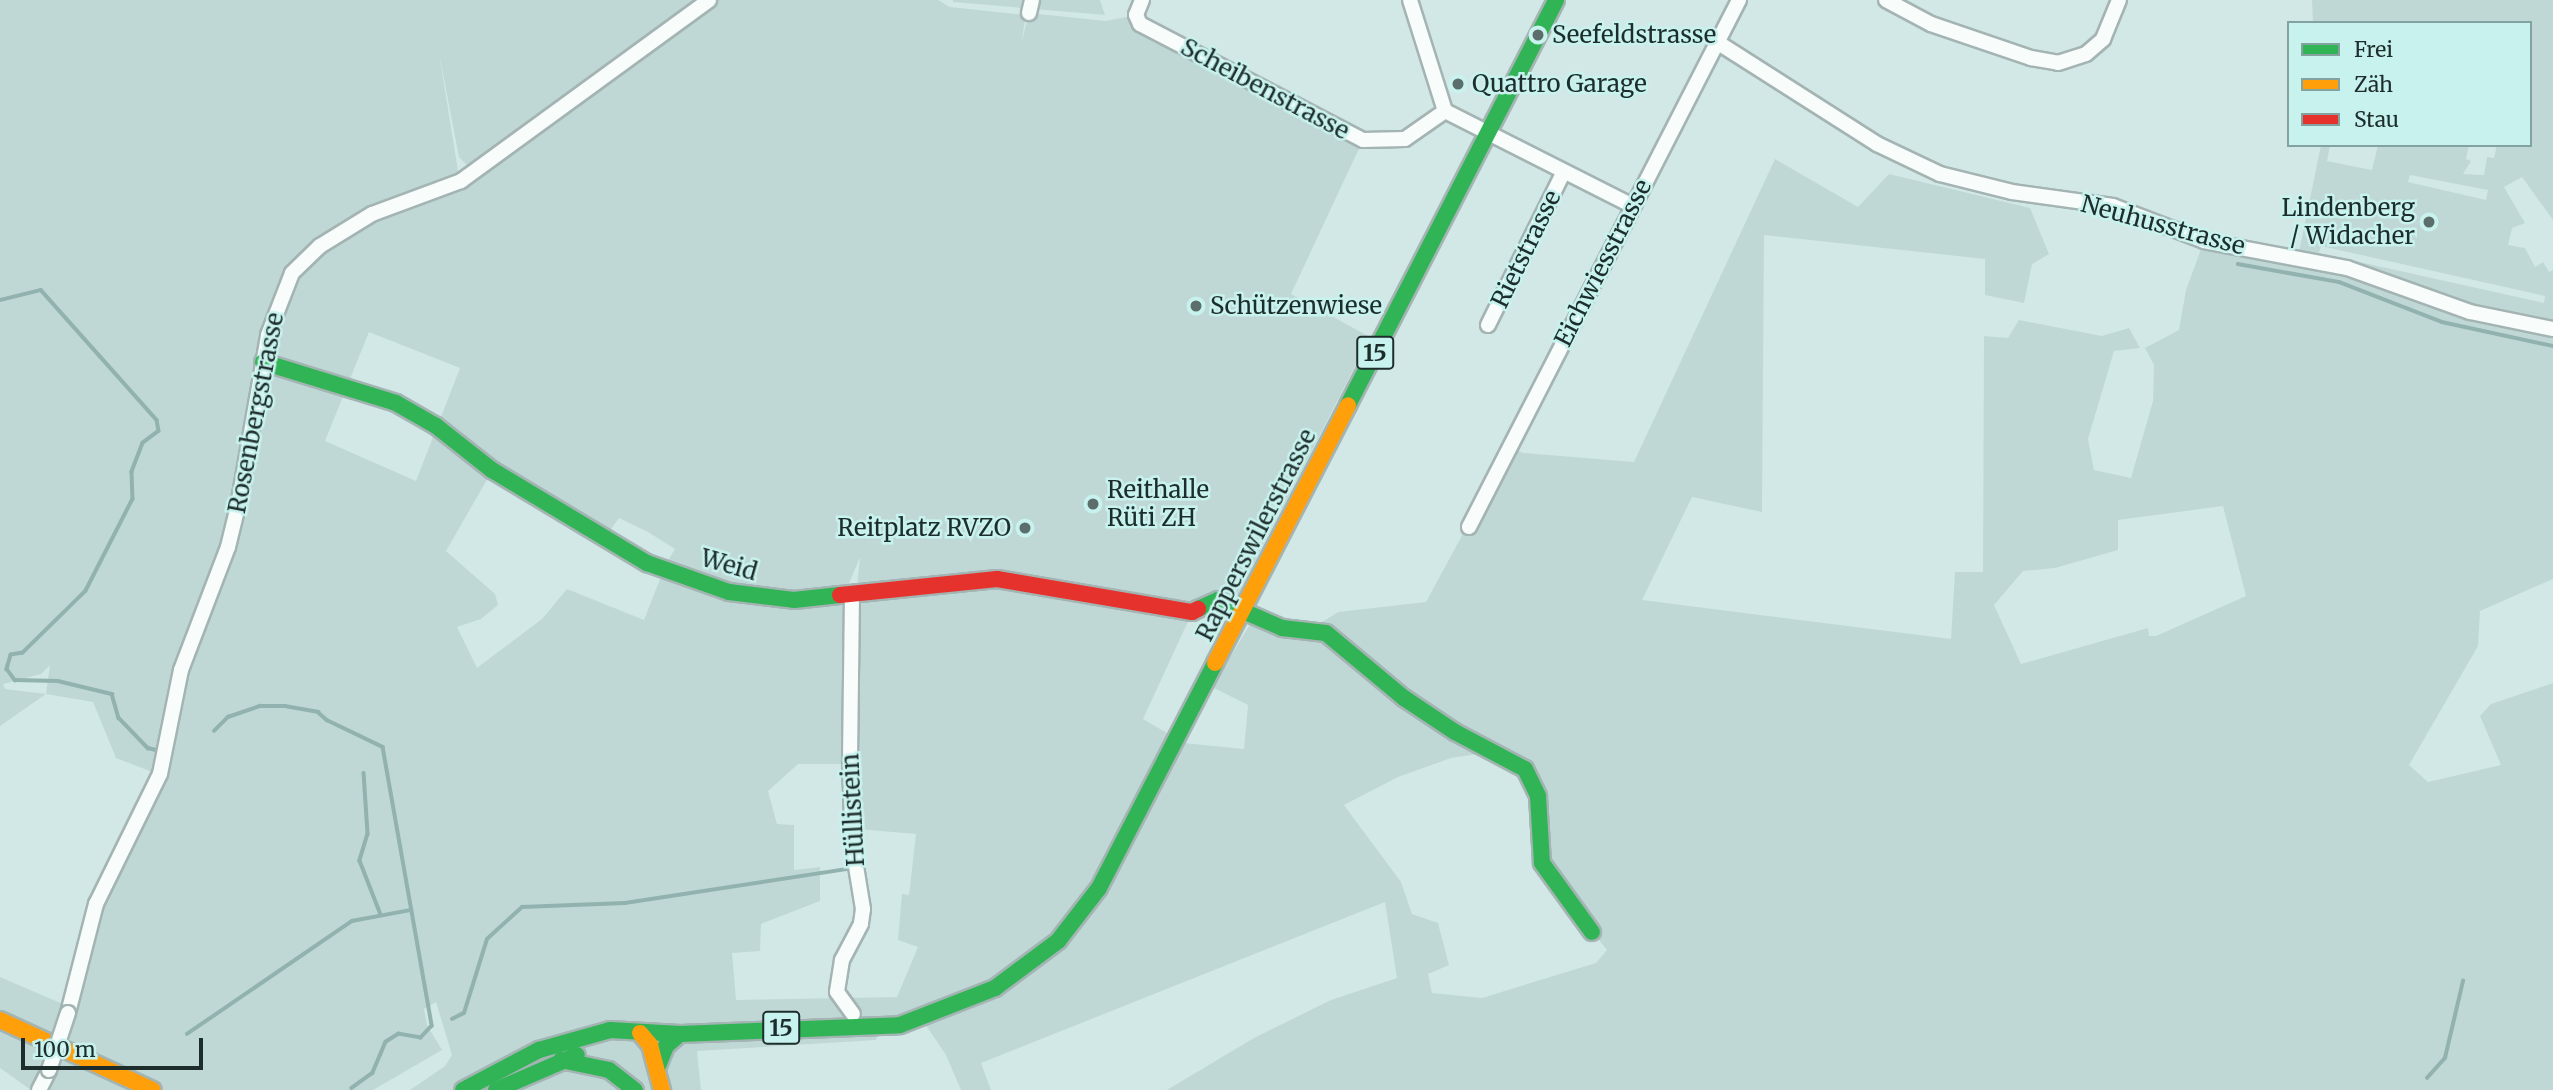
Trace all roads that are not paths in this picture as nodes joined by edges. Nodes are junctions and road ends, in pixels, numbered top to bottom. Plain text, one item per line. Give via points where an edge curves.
1 (709, 0) edge
2 (1410, 0) edge
3 (1556, 0) edge
4 (1739, 0) edge
5 (1886, 0) edge
6 (2119, 0) edge
7 (1140, 2) edge
8 (1717, 42) junction
9 (1445, 111) junction
10 (1489, 133) junction
11 (1563, 173) junction
12 (1633, 206) junction
13 (1488, 325) dead end
14 (2553, 329) edge
15 (263, 362) junction
16 (1469, 527) dead end
17 (852, 595) junction
18 (1237, 607) junction
19 (1592, 932) dead end
20 (853, 1014) junction
21 (919, 1015) junction
22 (0, 1020) edge
23 (640, 1033) junction
24 (680, 1034) junction
25 (68, 1053) junction
26 (561, 1060) junction
27 (658, 1066) junction
28 (106, 1088) dead end
29 (39, 1090) edge
30 (153, 1090) edge
31 (463, 1090) edge
32 (496, 1090) edge
33 (635, 1090) edge
34 (642, 1090) edge
35 (662, 1090) edge

1 - 15 street, Rosenbergstrasse via 461,181 372,214 320,246 292,274 279,297
2 - 9 street
3 - 10 main road, Rapperswilerstrasse / 15
4 - 8 street, Eichwiesstrasse
5 - 6 street via 1931,23 2041,61 2058,62 2086,54 2103,39
7 - 9 street, Scheibenstrasse via 1140,23 1362,140 1405,139
8 - 12 street, Eichwiesstrasse
8 - 14 street, Neuhusstrasse via 1877,144 1940,174 2002,190 2113,206 2204,241 2347,268 2470,312
9 - 10 street
10 - 11 street, Rietstrasse
10 - 18 main road, Rapperswilerstrasse / 15
11 - 12 street, Rietstrasse
11 - 13 street, Rietstrasse
12 - 16 street, Eichwiesstrasse
15 - 17 main road, Weid via 396,403 436,426 492,470 647,563 754,597
15 - 29 street, Rosenbergstrasse, bridge via 228,547 181,670 154,791 96,904 68,1013
17 - 18 main road, Weid via 981,579 1192,612 1218,600
17 - 20 street, Hüllistein via 850,764 853,848 863,909 861,924 842,960 837,992
18 - 19 main road via 1282,628 1326,633 1404,698 1455,732 1525,769 1538,796 1542,863
18 - 21 main road, Rapperswilerstrasse / 15 via 1099,888 1072,925 1012,978 960,1004
20 - 21 main road, Rapperswilerstrasse / 15 via 898,1011
20 - 23 main road, Rapperswilerstrasse / 15 via 745,1016 678,1023
21 - 24 main road, Rapperswilerstrasse / 15 via 900,1025 882,1027
22 - 25 main road
23 - 24 main road, Rapperswilerstrasse / 15
23 - 26 main road, 15
23 - 27 main road
23 - 31 main road, 15 via 610,1030 567,1040 518,1059
23 - 34 main road
24 - 27 main road via 666,1045
25 - 28 main road
25 - 30 main road
26 - 32 main road, 15
26 - 33 main road via 609,1070
27 - 35 main road

